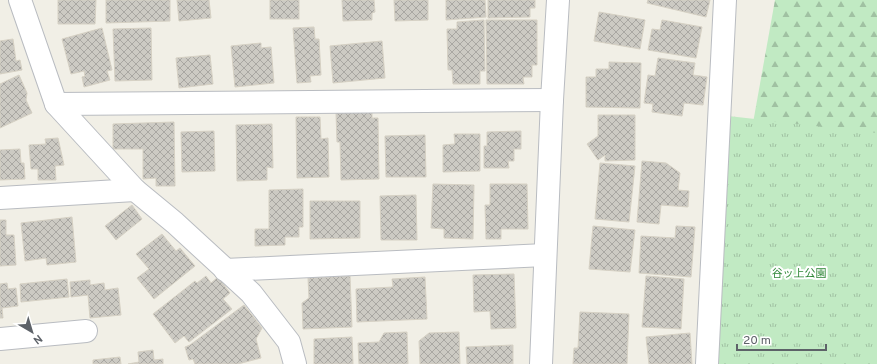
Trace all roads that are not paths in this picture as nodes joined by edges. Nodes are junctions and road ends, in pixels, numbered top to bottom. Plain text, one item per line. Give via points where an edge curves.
1 (20, 0) edge
2 (558, 0) edge
3 (726, 0) edge
4 (552, 100) junction
5 (56, 104) junction
6 (135, 190) junction
7 (0, 198) edge
8 (545, 255) junction
9 (225, 270) junction
10 (86, 331) dead end
11 (0, 339) edge
12 (295, 364) edge
13 (541, 364) edge
14 (706, 364) edge

1 - 5 street
2 - 4 street
3 - 14 street
4 - 5 street
4 - 8 street
5 - 6 street
6 - 7 street
6 - 9 street via 175,222
8 - 9 street
8 - 13 street
9 - 12 street via 251,293 289,342
10 - 11 street

